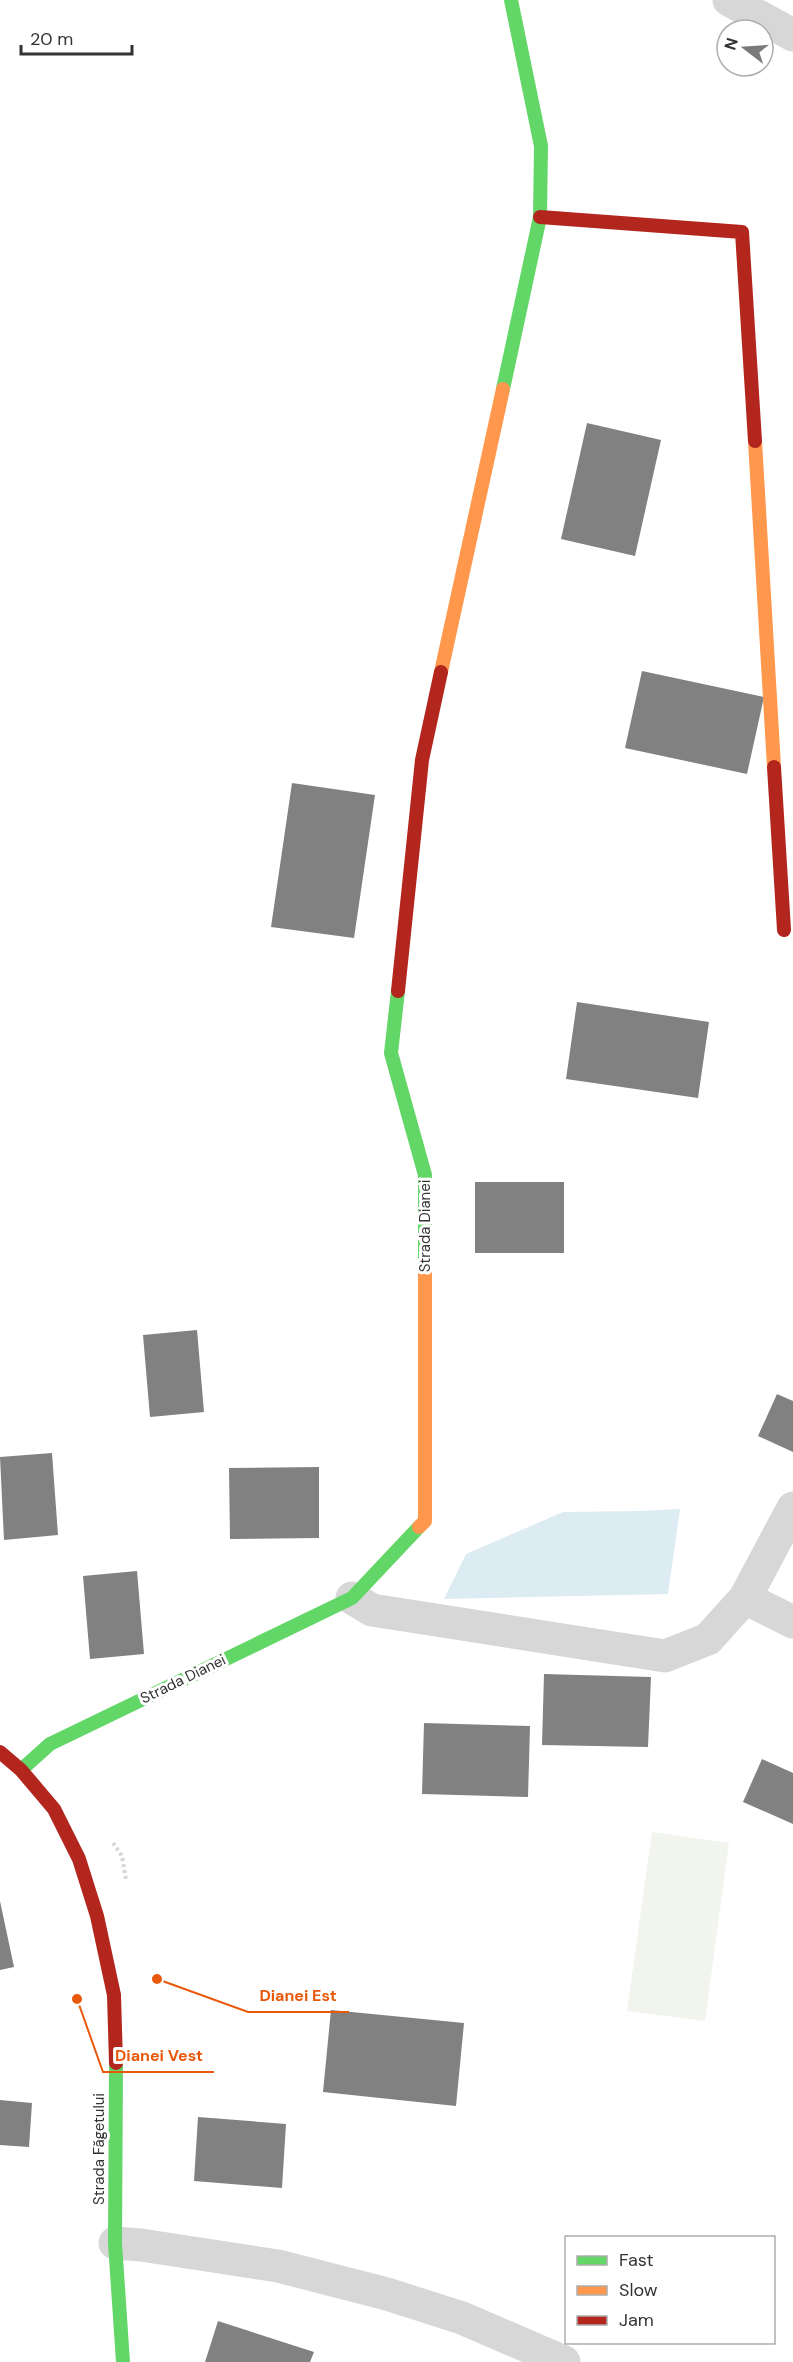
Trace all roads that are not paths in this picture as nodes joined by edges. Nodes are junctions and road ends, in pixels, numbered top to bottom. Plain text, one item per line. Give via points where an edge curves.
1 (511, 0) edge
2 (729, 0) edge
3 (793, 35) edge
4 (540, 217) junction
5 (784, 930) dead end
6 (793, 1508) edge
7 (352, 1598) junction
8 (745, 1598) junction
9 (793, 1622) edge
10 (0, 1752) edge
11 (21, 1770) junction
12 (115, 2244) junction
13 (123, 2362) edge
14 (564, 2362) edge

1 - 4 street, Strada Dianei via 541,146
2 - 3 street
4 - 5 street via 742,232
4 - 7 street, Strada Dianei via 422,759 391,1053 425,1175 425,1521
6 - 8 street
7 - 8 street via 372,1610 665,1656 708,1639
7 - 11 street, Strada Dianei via 50,1744
8 - 9 street
10 - 11 street, Strada Făgetului
11 - 12 street, Strada Făgetului via 54,1809 79,1859 97,1916 114,1995
12 - 13 street, Strada Făgetului
12 - 14 street via 278,2266 376,2291 462,2318

